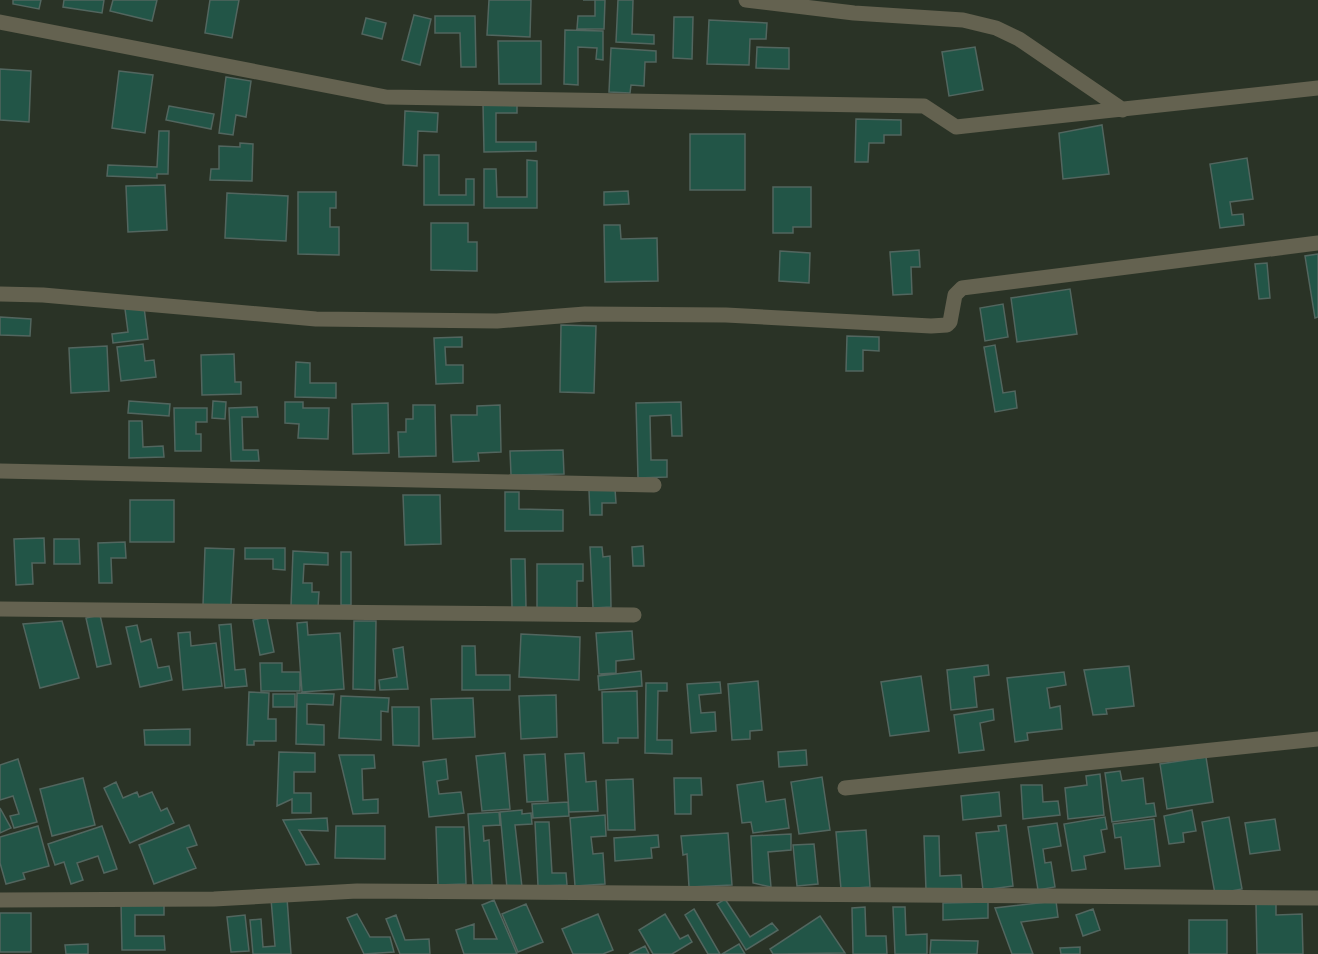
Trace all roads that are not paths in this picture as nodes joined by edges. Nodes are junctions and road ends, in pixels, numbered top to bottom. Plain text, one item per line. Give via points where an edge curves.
1 (746, 0) edge
2 (0, 22) edge
3 (1318, 88) edge
4 (1124, 110) junction
5 (1318, 243) edge
6 (0, 294) edge
7 (0, 471) edge
8 (654, 486) dead end
9 (0, 609) edge
10 (634, 615) dead end
11 (1318, 739) edge
12 (845, 788) dead end
13 (1318, 898) edge
14 (0, 900) edge

1 - 4 street via 854,13 963,20 996,28 1019,39
2 - 4 street via 386,97 924,106 956,127
3 - 4 street
5 - 6 street via 962,288 955,295 951,322 932,326 702,315 585,314 497,321 316,319
7 - 8 street
9 - 10 street
11 - 12 street
13 - 14 street via 357,891 214,899

